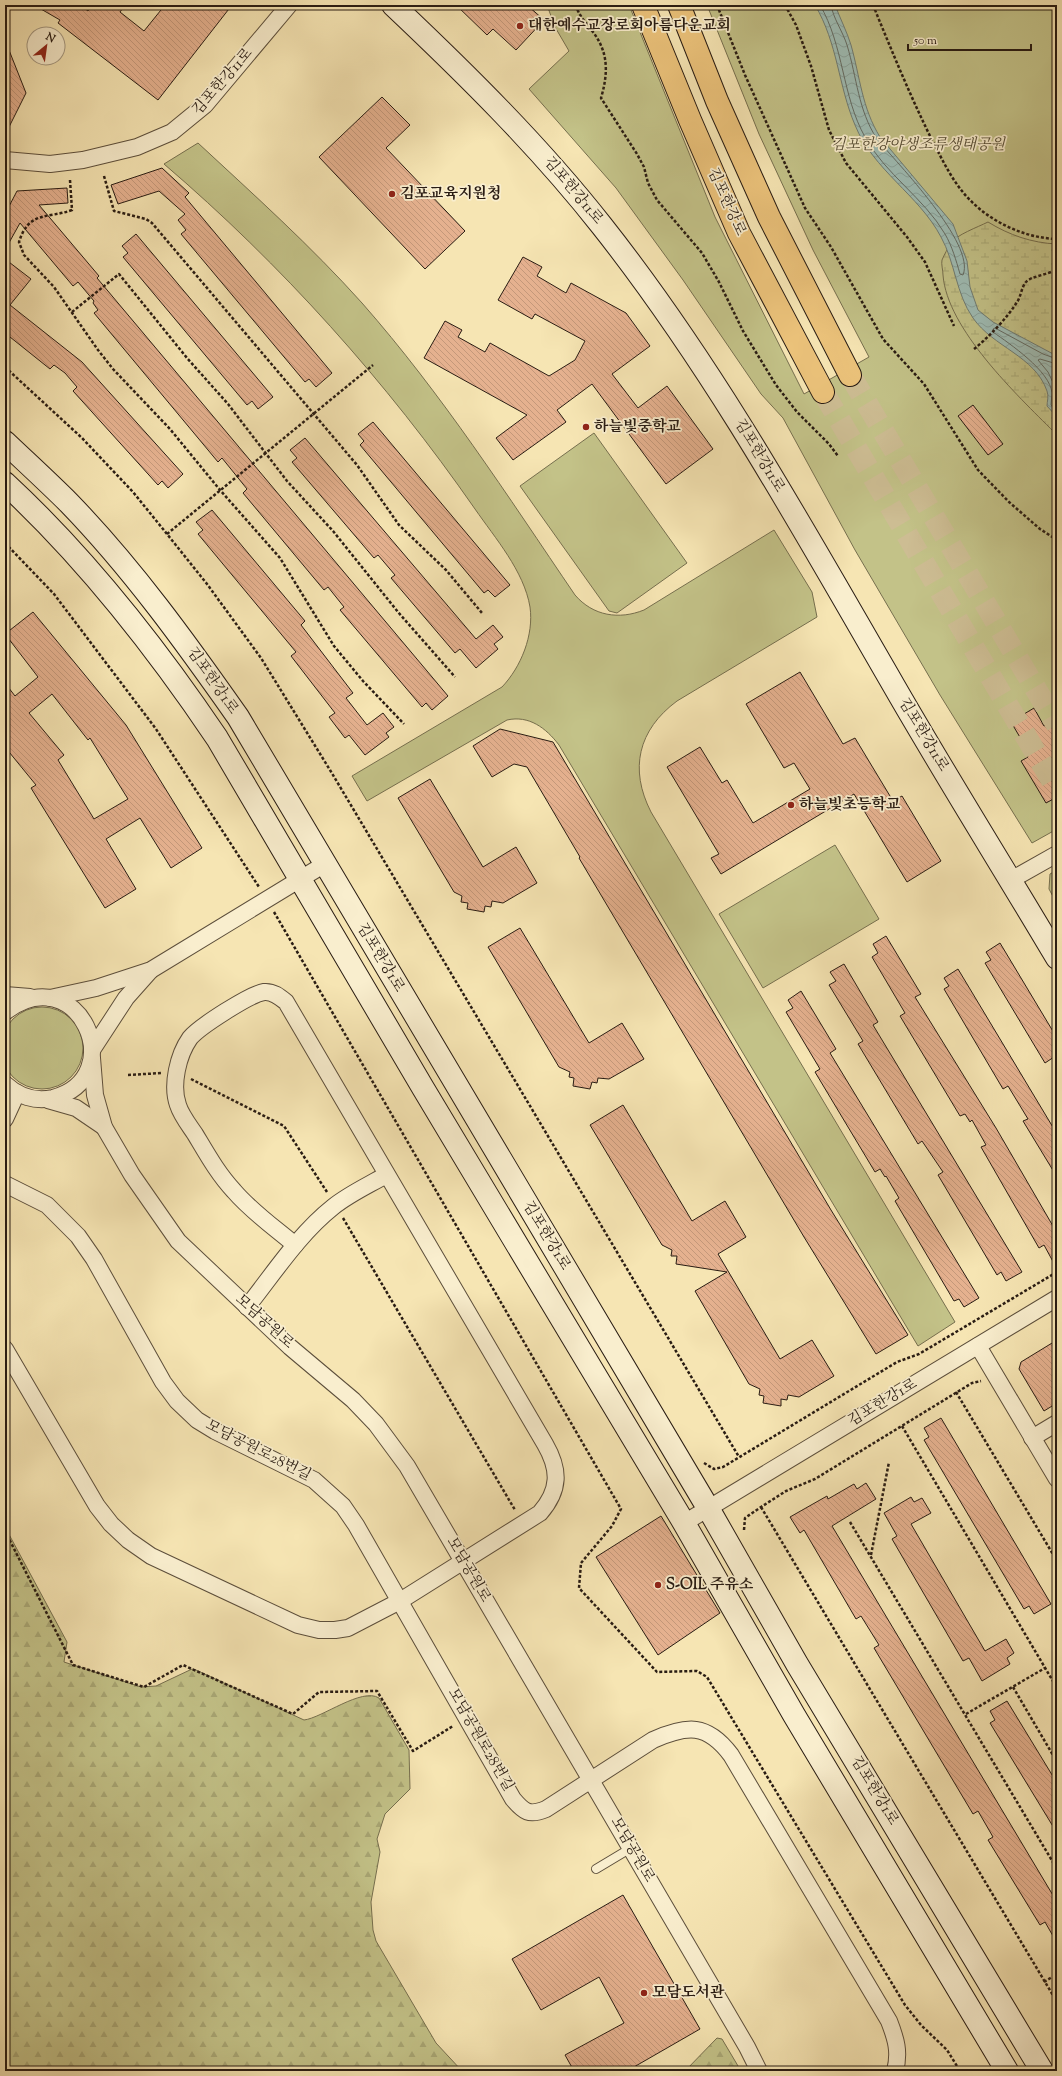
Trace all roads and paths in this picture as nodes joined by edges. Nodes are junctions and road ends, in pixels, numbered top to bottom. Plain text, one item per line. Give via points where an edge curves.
1 (289, 5) edge
2 (392, 5) edge
3 (402, 5) edge
4 (576, 5) edge
5 (643, 5) edge
6 (679, 5) edge
7 (717, 5) edge
8 (785, 5) edge
9 (873, 5) edge
10 (5, 160) edge
11 (104, 176) dead end
12 (70, 180) dead end
13 (1057, 239) edge
14 (1057, 270) edge
15 (72, 312) junction
16 (954, 326) dead end
17 (974, 349) dead end
18 (373, 365) dead end
19 (5, 367) edge
20 (850, 375) tunnel mouth
21 (823, 392) tunnel mouth
22 (313, 414) junction
23 (5, 442) edge
24 (265, 453) junction
25 (838, 456) dead end
26 (5, 483) edge
27 (220, 490) junction
28 (168, 534) junction
29 (1057, 540) edge
30 (5, 543) edge
31 (482, 613) dead end
32 (455, 677) dead end
33 (404, 724) dead end
34 (1057, 854) edge
35 (325, 864) junction
36 (1015, 878) junction
37 (300, 879) junction
38 (1056, 879) edge
39 (1057, 888) edge
40 (266, 899) junction
41 (1057, 942) edge
42 (1057, 958) edge
43 (151, 970) junction
44 (5, 995) edge
45 (33, 998) junction
46 (50, 998) junction
47 (5, 1012) edge
48 (92, 1054) junction
49 (177, 1072) junction
50 (128, 1075) dead end
51 (11, 1089) edge
52 (47, 1099) junction
53 (5, 1118) edge
54 (104, 1127) junction
55 (386, 1175) junction
56 (5, 1184) edge
57 (335, 1205) junction
58 (296, 1245) junction
59 (1057, 1272) edge
60 (1057, 1298) edge
61 (247, 1307) junction
62 (978, 1346) junction
63 (5, 1349) edge
64 (986, 1383) dead end
65 (956, 1392) junction
66 (1057, 1423) edge
67 (902, 1426) junction
68 (1032, 1438) junction
69 (739, 1457) junction
70 (702, 1459) dead end
71 (889, 1462) dead end
72 (1057, 1479) edge
73 (761, 1507) junction
74 (708, 1508) junction
75 (850, 1522) dead end
76 (684, 1523) junction
77 (524, 1524) junction
78 (5, 1531) edge
79 (745, 1533) dead end
80 (871, 1556) junction
81 (463, 1560) junction
82 (1057, 1561) edge
83 (400, 1601) junction
84 (1045, 1668) junction
85 (1013, 1687) junction
86 (1057, 1688) edge
87 (966, 1714) junction
88 (468, 1718) junction
89 (1057, 1762) edge
90 (591, 1780) junction
91 (631, 1848) junction
92 (1057, 1868) edge
93 (596, 1869) dead end
94 (1057, 1974) edge
95 (1044, 1982) junction
96 (1057, 2002) edge
97 (759, 2071) edge
98 (895, 2071) edge
99 (960, 2071) edge
100 (1007, 2071) edge
101 (1042, 2071) edge

1 - 10 street, 김포한강11로 via 205,105 172,132 137,147 83,160 50,164
2 - 36 street, 김포한강11로 via 516,125 567,183 646,283 734,414 916,723
3 - 36 street, 김포한강11로 via 530,129 611,227 654,284 716,374 744,420
4 - 25 path via 594,34 606,64 607,79 601,98 637,154 657,200 702,253 776,385
5 - 21 highway, 김포한강로 via 739,233
6 - 20 highway via 717,101 768,217
7 - 29 path via 745,75 805,208 831,247 882,339 924,384 978,470 1009,502
8 - 16 path via 796,25 811,66 829,130 846,163 903,231 925,262
9 - 13 path via 923,120 944,163 962,192 996,221 1021,233
11 - 22 path via 114,211 146,219 152,223
12 - 15 path via 72,210 37,218 27,225 19,242 24,255 54,287
14 - 17 path via 1025,282 1017,302
15 - 24 path via 119,274 219,393
15 - 27 path via 108,362 170,429
18 - 22 path
19 - 28 path via 82,438
22 - 24 path
22 - 31 path via 364,474 399,525 446,570
23 - 35 street, 김포한강1로 via 69,503 112,551 194,655 238,717
24 - 27 path
24 - 32 path
26 - 37 street, 김포한강1로 via 64,540 181,684 217,738
27 - 28 path
27 - 33 path via 286,566 345,660
28 - 69 path via 239,626 280,688
30 - 40 path via 54,594 156,729
34 - 36 street
35 - 37 street
35 - 74 street, 김포한강1로
36 - 41 street, 김포한강11로
36 - 42 street, 김포한강11로
37 - 40 street
37 - 76 street, 김포한강1로
38 - 39 path
40 - 43 street
40 - 99 path via 621,1508 612,1526 580,1563 579,1588 657,1672 697,1671 707,1678 905,2006 921,2026 948,2050
43 - 46 street via 96,988
43 - 48 street via 126,998
44 - 45 street
45 - 46 street
45 - 47 street via 17,1003
46 - 48 street via 66,1003 78,1013 88,1027
48 - 52 street via 86,1074 76,1086 62,1095
48 - 54 street via 96,1095
49 - 50 path
49 - 55 street via 182,1053 199,1028 253,996 265,992 278,995 286,1002
49 - 57 path via 284,1126
49 - 58 street via 175,1088 178,1105 219,1173 255,1212
51 - 52 street via 30,1098
51 - 53 street
52 - 54 street via 76,1108
54 - 61 street, 모담공원로 via 141,1188 178,1241
55 - 57 street
55 - 77 street via 554,1459 556,1474 550,1501 540,1513
56 - 83 street, 모담공원로28번길 via 47,1205 78,1236 177,1402 197,1420 215,1431 314,1480 329,1492 356,1525
57 - 58 street
57 - 77 path
58 - 61 street
59 - 69 path via 919,1354 897,1362
60 - 62 street, 김포한강1로
61 - 81 street, 모담공원로 via 342,1390 376,1424 407,1466
62 - 68 street
62 - 74 street, 김포한강1로
63 - 83 street via 97,1506 128,1540 151,1556 298,1625 319,1630 348,1628
64 - 65 path via 977,1381
65 - 67 path
65 - 82 path
66 - 68 street
67 - 73 path via 815,1479 786,1491
67 - 84 path
68 - 72 street
69 - 70 path via 719,1468 710,1467
71 - 80 path
73 - 79 path via 746,1518 743,1526
73 - 95 path
74 - 76 street, 김포한강1로
74 - 101 street, 김포한강1로 via 797,1664
75 - 80 path
76 - 100 street, 김포한강1로 via 798,1722
77 - 81 street
78 - 88 path via 73,1665 144,1687 183,1665 293,1714 319,1692 377,1691 413,1751
80 - 87 path
81 - 83 street
81 - 90 street, 모담공원로
83 - 88 street, 모담공원로28번길
84 - 85 path
84 - 86 path
85 - 87 path
85 - 89 path
87 - 92 path
88 - 90 street, 모담공원로28번길 via 513,1799 522,1810 535,1814
90 - 91 street, 모담공원로
90 - 98 street, 모담공원로28번길 via 653,1740 672,1732 689,1728 706,1732 720,1742 731,1755 889,2021 896,2038 898,2057
91 - 93 lane
91 - 97 street, 모담공원로 via 747,2046
94 - 95 path
95 - 96 path

